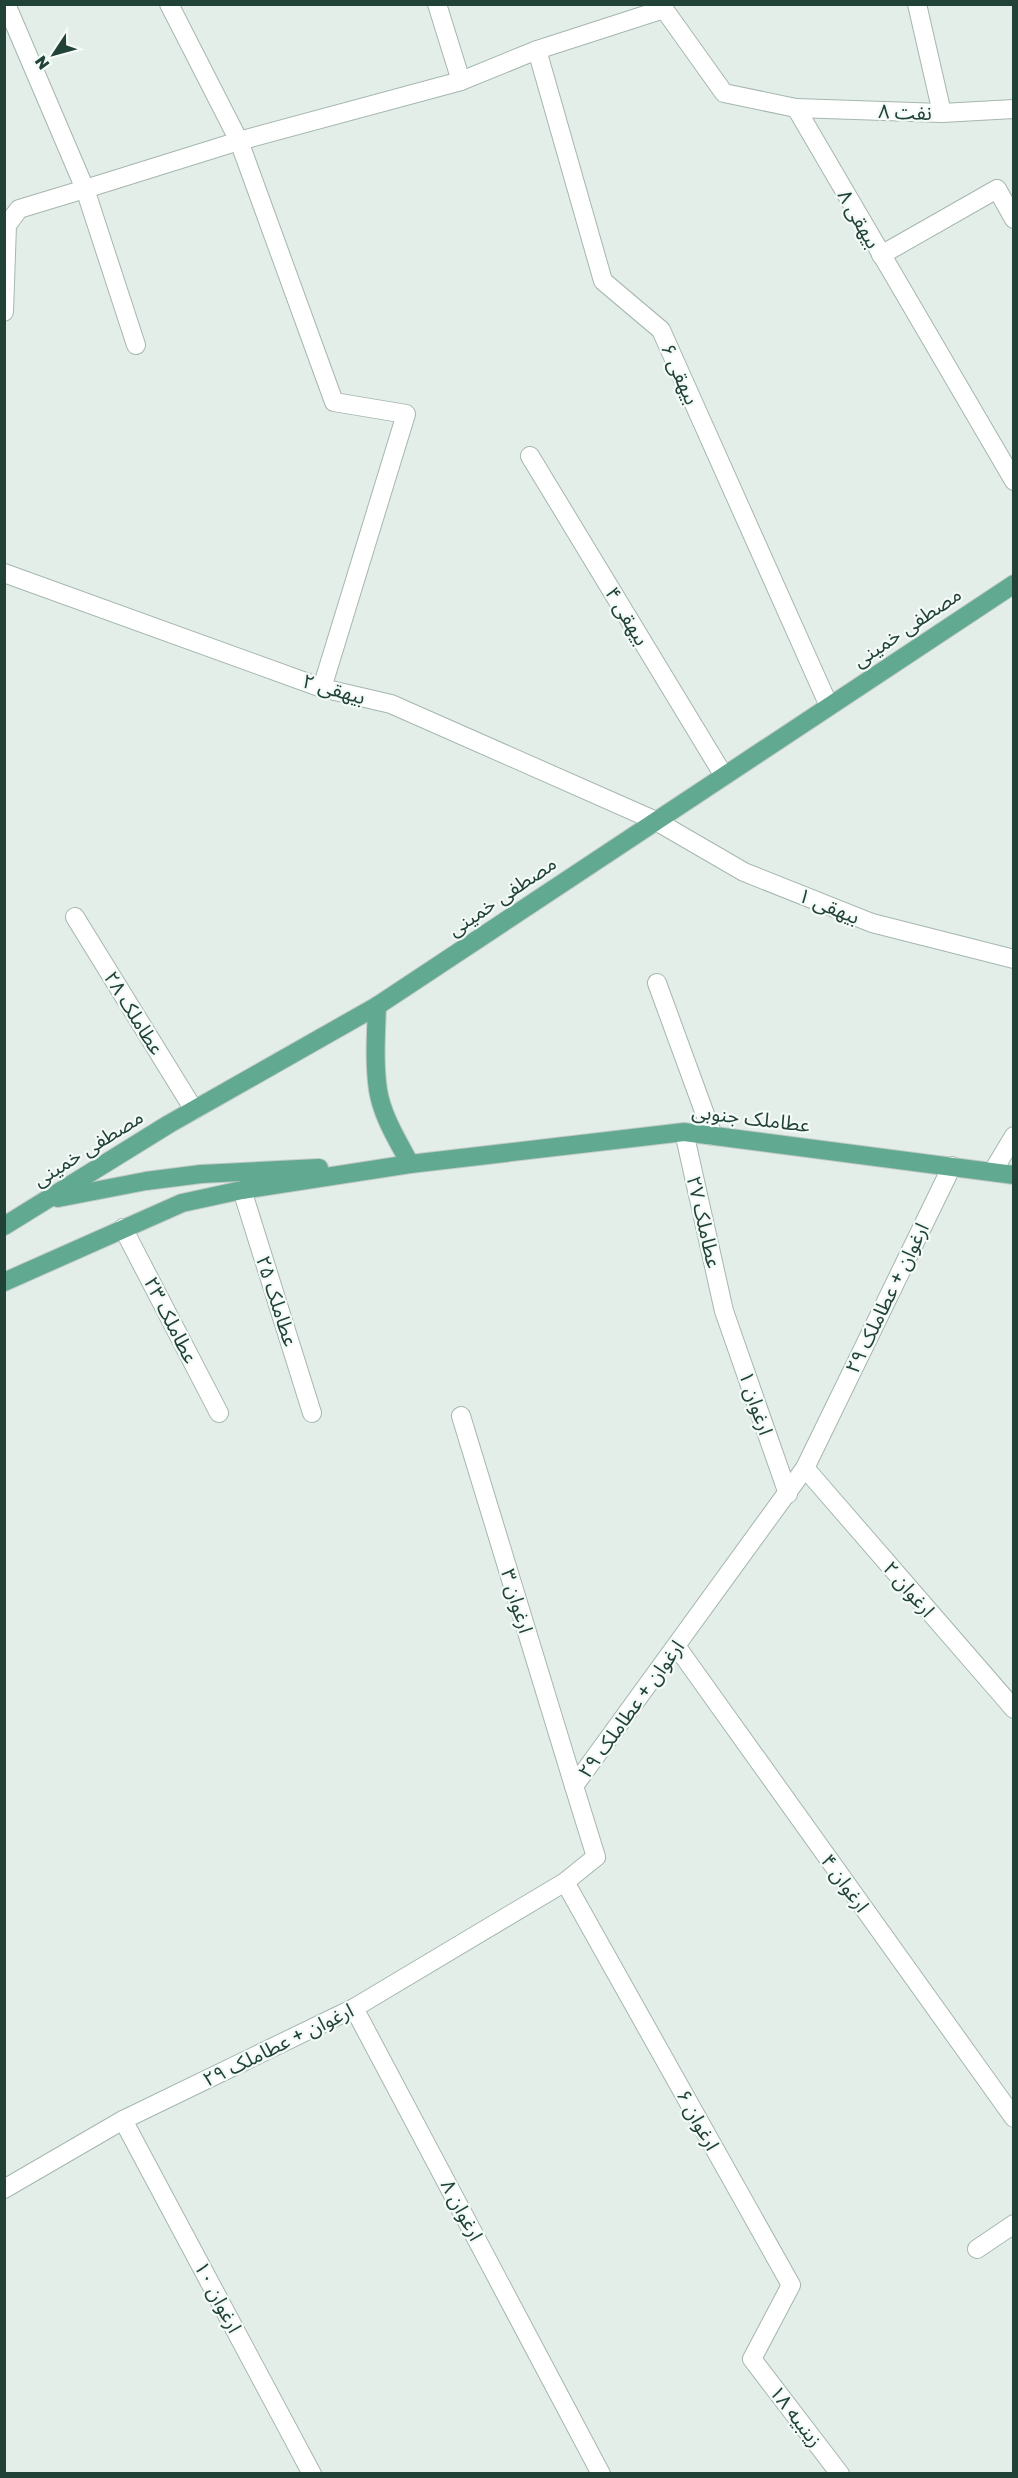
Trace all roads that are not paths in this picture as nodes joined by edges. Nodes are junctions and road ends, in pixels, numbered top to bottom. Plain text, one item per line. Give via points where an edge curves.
1 (6, 4) edge
2 (169, 4) edge
3 (437, 4) edge
4 (917, 4) edge
5 (663, 7) edge
6 (537, 50) junction
7 (461, 81) junction
8 (796, 108) junction
9 (1014, 109) edge
10 (942, 113) junction
11 (239, 141) junction
12 (86, 189) junction
13 (1014, 219) edge
14 (881, 255) junction
15 (4, 312) edge
16 (136, 345) dead end
17 (530, 456) dead end
18 (1014, 481) edge
19 (4, 573) edge
20 (1014, 584) edge
21 (322, 688) junction
22 (829, 706) junction
23 (724, 776) junction
24 (656, 821) junction
25 (75, 917) dead end
26 (1014, 959) edge
27 (657, 983) dead end
28 (377, 1006) junction
29 (194, 1110) junction
30 (684, 1132) junction
31 (713, 1136) junction
32 (1014, 1136) edge
33 (410, 1164) junction
34 (952, 1166) junction
35 (993, 1171) junction
36 (1014, 1175) edge
37 (242, 1190) junction
38 (46, 1201) junction
39 (4, 1226) edge
40 (123, 1228) junction
41 (4, 1282) edge
42 (724, 1311) joint
43 (219, 1413) dead end
44 (312, 1413) dead end
45 (461, 1416) dead end
46 (805, 1468) junction
47 (788, 1494) junction
48 (677, 1647) junction
49 (1014, 1709) edge
50 (574, 1786) junction
51 (565, 1882) junction
52 (354, 2008) junction
53 (1014, 2118) edge
54 (123, 2120) junction
55 (4, 2189) edge
56 (1014, 2224) edge
57 (977, 2248) dead end
58 (752, 2359) joint
59 (312, 2474) edge
60 (601, 2474) edge
61 (840, 2474) edge

1 - 12 street
2 - 11 street
3 - 7 street
4 - 10 street
5 - 6 street
5 - 8 street via 724,93
6 - 7 street
6 - 22 street, بیهقی ۶ via 603,280 661,330
7 - 11 street
8 - 10 street, نفت ۸
8 - 14 street, بیهقی ۸
9 - 10 street, نفت ۸
11 - 12 street
11 - 21 street via 334,402 406,414
12 - 15 street via 19,210 7,225
12 - 16 street
13 - 14 street via 997,189
14 - 18 street, بیهقی ۸
17 - 23 street, بیهقی ۴
19 - 21 street, بیهقی ۲
20 - 22 main road, مصطفی خمینی
21 - 24 street, بیهقی ۲ via 391,704
22 - 23 main road, مصطفی خمینی
23 - 24 main road, مصطفی خمینی
24 - 26 street, بیهقی ۱ via 744,872 872,923
24 - 28 main road, مصطفی خمینی
25 - 29 street, عطاملک ۲۸
27 - 31 street
28 - 29 main road, مصطفی خمینی
28 - 33 main road via 378,1092
29 - 38 main road, مصطفی خمینی
30 - 31 main road, عطاملک جنوبی
30 - 33 main road, عطاملک جنوبی
30 - 42 street, عطاملک ۲۷
31 - 34 main road, عطاملک جنوبی
32 - 35 street
33 - 37 main road
33 - 38 main road via 201,1173
34 - 35 main road, عطاملک جنوبی
34 - 46 street, ارغوان + عطاملک ۲۹
35 - 36 main road, عطاملک جنوبی
37 - 40 main road via 182,1203
37 - 44 street, عطاملک ۲۵
38 - 39 main road, مصطفی خمینی
40 - 41 main road
40 - 43 street, عطاملک ۲۳
42 - 47 street, ارغوان ۱
45 - 50 street, ارغوان ۳
46 - 47 street, ارغوان + عطاملک ۲۹
46 - 49 street, ارغوان ۲
47 - 48 street, ارغوان + عطاملک ۲۹
48 - 50 street, ارغوان + عطاملک ۲۹
48 - 53 street, ارغوان ۴
50 - 51 street, ارغوان + عطاملک ۲۹ via 596,1857
51 - 52 street, ارغوان + عطاملک ۲۹
51 - 58 street, ارغوان ۶ via 791,2284
52 - 54 street, ارغوان + عطاملک ۲۹
52 - 60 street, ارغوان ۸
54 - 55 street, ارغوان + عطاملک ۲۹
54 - 59 street, ارغوان ۱۰
56 - 57 street
58 - 61 street, زینبیه ۱۸

